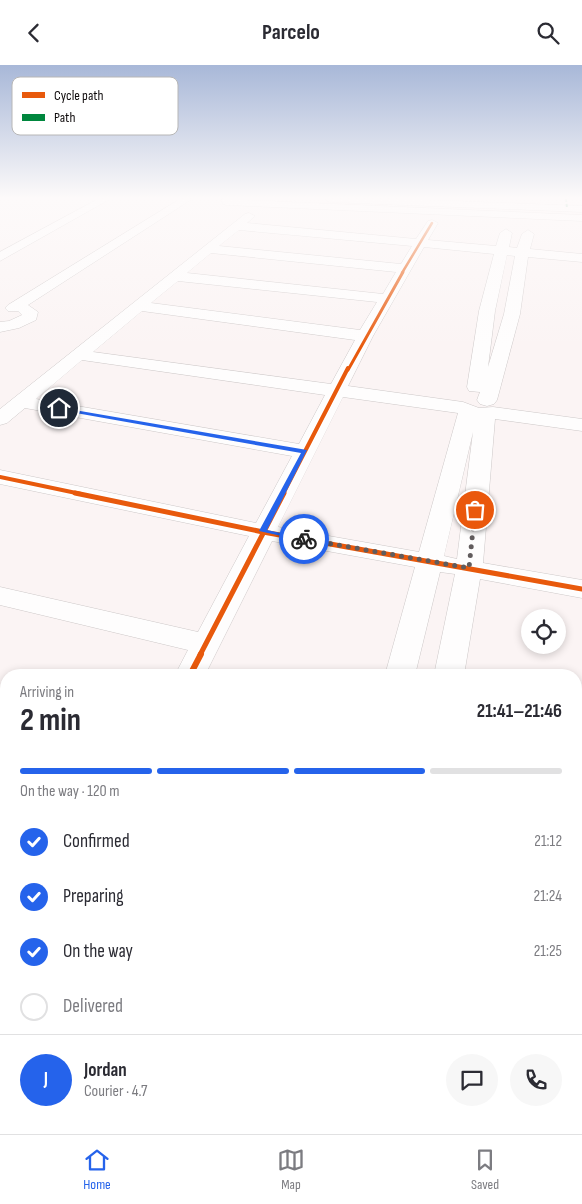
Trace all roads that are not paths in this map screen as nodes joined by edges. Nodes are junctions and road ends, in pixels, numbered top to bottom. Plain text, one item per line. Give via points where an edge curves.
1 (15, 249) edge
2 (104, 249) edge
3 (207, 249) joint
4 (417, 249) edge
5 (478, 249) edge
6 (502, 249) edge
7 (523, 249) edge
8 (522, 253) junction
9 (501, 254) junction
10 (0, 257) edge
11 (582, 258) edge
12 (406, 269) junction
13 (174, 276) junction
14 (388, 299) junction
15 (140, 306) junction
16 (6, 308) edge
17 (487, 311) junction
18 (512, 313) junction
19 (0, 327) edge
20 (365, 336) junction
21 (85, 351) junction
22 (340, 386) junction
23 (22, 402) junction
24 (479, 406) junction
25 (582, 413) edge
26 (0, 419) edge
27 (582, 425) edge
28 (305, 451) junction
29 (0, 477) edge
30 (263, 531) junction
31 (429, 560) junction
32 (469, 568) junction
33 (582, 589) edge
34 (0, 596) edge
35 (207, 644) junction
36 (193, 669) edge
37 (402, 669) edge
38 (450, 669) edge

1 - 10 street
2 - 16 street
3 - 12 street
3 - 13 street
4 - 12 street
5 - 9 street
6 - 9 street
7 - 8 street
8 - 9 street
8 - 11 street
8 - 18 street
9 - 17 street
12 - 14 street
13 - 14 street
13 - 15 street
14 - 20 street
15 - 20 street
15 - 21 street
16 - 19 street via 30,312 30,317
17 - 18 street
17 - 24 street
18 - 24 street
20 - 22 street
21 - 22 street
21 - 23 street
22 - 24 street
22 - 28 street
23 - 26 street
23 - 28 street
24 - 25 street
24 - 27 street
24 - 31 street
24 - 32 street
28 - 30 street
29 - 30 street
30 - 31 street
30 - 35 street
31 - 32 street
31 - 37 street
32 - 33 street
32 - 38 street
34 - 35 street
35 - 36 street

